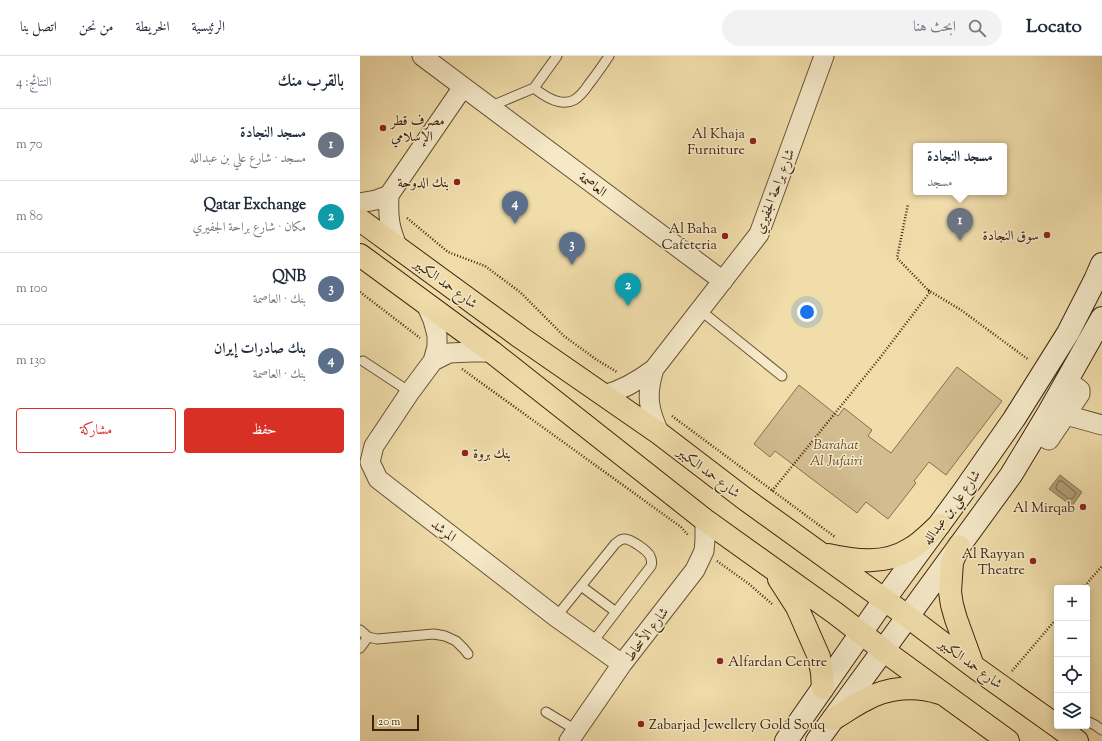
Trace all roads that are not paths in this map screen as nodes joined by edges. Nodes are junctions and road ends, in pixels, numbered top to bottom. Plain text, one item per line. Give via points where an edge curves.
1 (422, 56) edge
2 (557, 56) edge
3 (609, 56) edge
4 (824, 56) edge
5 (463, 87) junction
6 (534, 88) junction
7 (489, 107) junction
8 (389, 195) junction
9 (360, 203) edge
10 (360, 220) edge
11 (398, 248) junction
12 (360, 255) edge
13 (1102, 264) edge
14 (723, 281) junction
15 (424, 302) junction
16 (700, 310) junction
17 (1102, 318) edge
18 (492, 352) junction
19 (363, 361) dead end
20 (433, 361) junction
21 (654, 369) junction
22 (782, 376) dead end
23 (1067, 380) junction
24 (410, 392) junction
25 (604, 395) junction
26 (1066, 415) junction
27 (1102, 425) edge
28 (660, 434) junction
29 (1036, 434) junction
30 (705, 520) junction
31 (939, 525) junction
32 (959, 546) junction
33 (822, 554) junction
34 (775, 571) junction
35 (581, 586) junction
36 (884, 600) junction
37 (616, 612) junction
38 (907, 616) junction
39 (556, 617) junction
40 (360, 630) edge
41 (861, 633) junction
42 (368, 637) junction
43 (592, 643) junction
44 (360, 648) edge
45 (883, 650) junction
46 (468, 654) dead end
47 (622, 664) junction
48 (973, 666) junction
49 (823, 688) junction
50 (946, 695) junction
51 (546, 712) dead end
52 (833, 719) junction
53 (1054, 721) edge
54 (1090, 722) edge
55 (1063, 729) edge
56 (1102, 730) edge
57 (572, 736) edge
58 (786, 741) edge
59 (817, 741) edge
60 (1008, 741) edge
61 (1077, 741) edge

1 - 5 street, العاصمة
2 - 6 lane
3 - 6 lane via 581,95 574,100 558,101
4 - 14 street, شارع براحة الجفيري via 759,234
5 - 7 street, العاصمة
5 - 8 street
6 - 7 lane
7 - 14 street, العاصمة
8 - 9 street
8 - 11 street via 391,231
10 - 11 main road, شارع حمد الكبير
11 - 25 main road, شارع حمد الكبير
12 - 15 main road, شارع حمد الكبير
13 - 31 street, شارع علي بن عبدالله via 1052,360
14 - 16 street, شارع براحة الجفيري
15 - 18 main road, شارع حمد الكبير
15 - 20 street, المرشد via 437,335
16 - 21 street, شارع براحة الجفيري
16 - 22 lane
17 - 23 street, شارع علي بن عبدالله
18 - 20 street, المرشد via 449,353
18 - 30 main road, شارع حمد الكبير
19 - 24 lane
20 - 24 street, المرشد
21 - 25 street, شارع براحة الجفيري via 635,383
21 - 28 street, شارع براحة الجفيري via 650,380 649,407
23 - 26 street via 1080,390 1080,394
23 - 29 street, شارع علي بن عبدالله
24 - 39 street, المرشد via 374,446 370,462 378,479
25 - 28 main road, شارع حمد الكبير
26 - 27 street
26 - 29 street via 1050,440
28 - 33 main road, شارع حمد الكبير
29 - 32 street, شارع علي بن عبدالله via 1011,475
30 - 34 main road, شارع حمد الكبير
30 - 47 street, شارع الأسحاط via 704,551 695,570
31 - 33 main road via 910,550 894,556 861,561
31 - 36 street, شارع علي بن عبدالله
32 - 38 street, شارع علي بن عبدالله
32 - 48 main road via 952,562 950,592 956,619
33 - 36 main road, شارع حمد الكبير
34 - 41 main road, شارع حمد الكبير
34 - 49 main road via 797,608 819,657
35 - 37 lane
35 - 37 lane via 619,540 633,541 649,554 652,562
35 - 39 lane
36 - 38 main road, شارع حمد الكبير
36 - 41 street, شارع علي بن عبدالله
37 - 43 lane
38 - 45 street, شارع علي بن عبدالله
38 - 48 main road, شارع حمد الكبير
39 - 43 street, المرشد
40 - 42 lane
41 - 45 main road, شارع حمد الكبير
41 - 49 street, شارع علي بن عبدالله
42 - 44 lane
42 - 46 lane via 377,639 434,634 456,641
43 - 47 street, المرشد
45 - 50 main road, شارع حمد الكبير
45 - 52 street, شارع علي بن عبدالله
47 - 57 street, شارع الأسحاط
48 - 53 main road, شارع حمد الكبير
49 - 58 street, شارع علي بن عبدالله
50 - 52 main road via 919,688 890,690 866,699
50 - 60 main road, شارع حمد الكبير
51 - 57 lane
52 - 59 street, شارع علي بن عبدالله
54 - 56 lane
55 - 61 main road, شارع حمد الكبير

